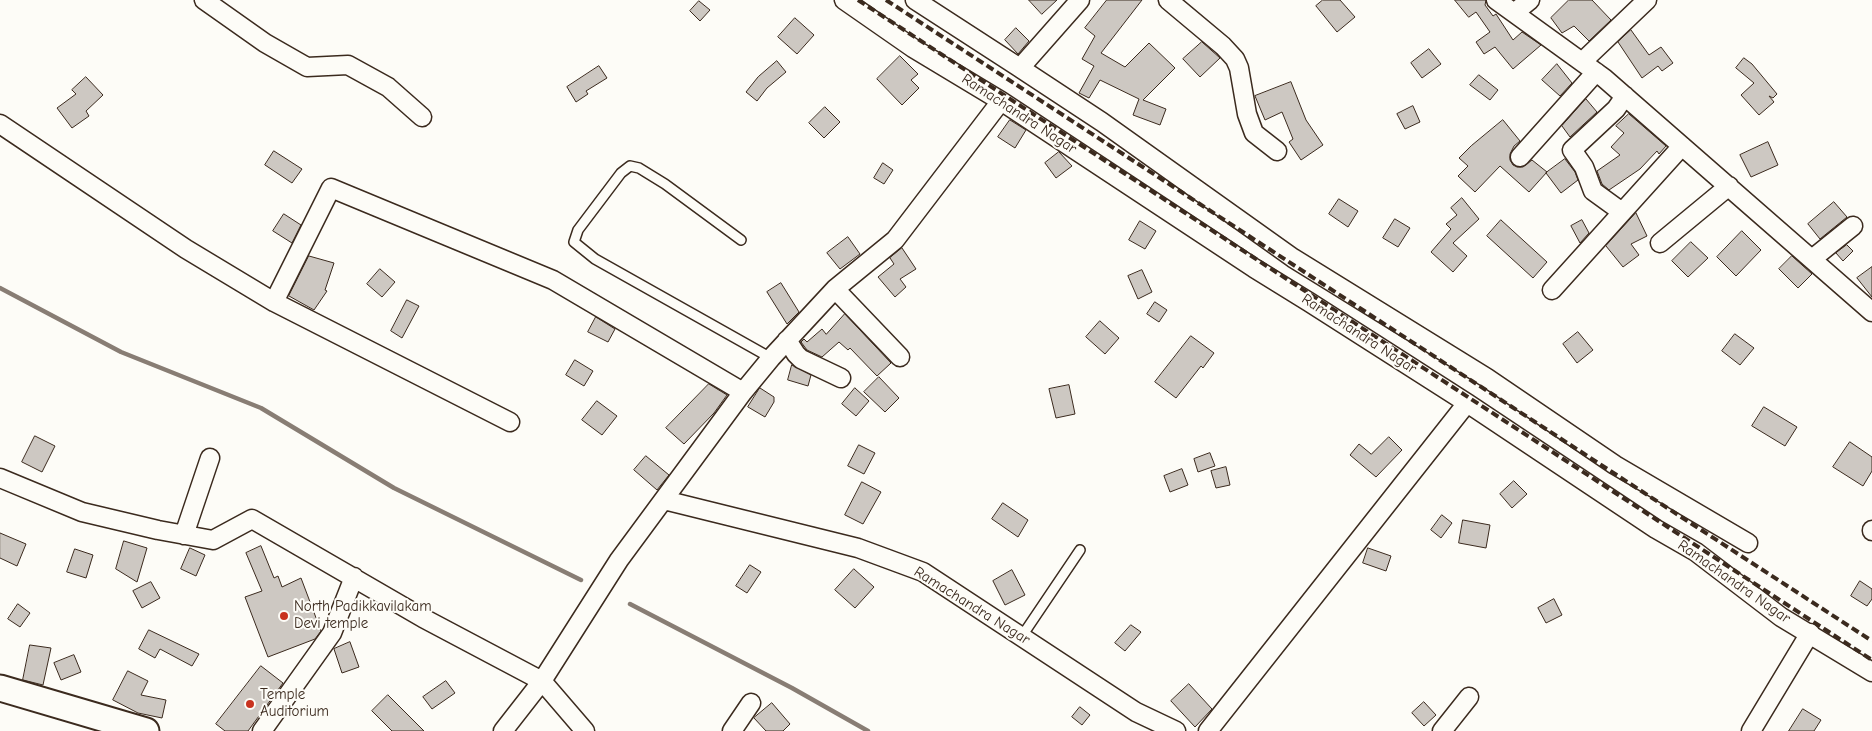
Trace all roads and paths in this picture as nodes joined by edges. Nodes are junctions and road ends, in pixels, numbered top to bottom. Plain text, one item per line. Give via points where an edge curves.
1 (204, 0) edge
2 (844, 0) edge
3 (915, 0) edge
4 (1080, 0) edge
5 (1168, 0) edge
6 (1496, 0) edge
7 (1530, 0) edge
8 (1647, 0) edge
9 (1514, 13) junction
10 (1589, 67) junction
11 (1020, 68) junction
12 (1625, 96) junction
13 (1002, 101) junction
14 (422, 117) dead end
15 (0, 124) edge
16 (1682, 146) junction
17 (1277, 151) dead end
18 (1520, 157) dead end
19 (1729, 186) junction
20 (1622, 212) junction
21 (1853, 226) dead end
22 (740, 240) dead end
23 (1660, 243) dead end
24 (1812, 259) junction
25 (835, 289) junction
26 (1552, 290) dead end
27 (274, 302) junction
28 (1872, 312) edge
29 (787, 340) junction
30 (900, 357) dead end
31 (771, 358) junction
32 (841, 378) dead end
33 (743, 392) junction
34 (1467, 403) junction
35 (510, 422) dead end
36 (210, 458) dead end
37 (0, 478) edge
38 (664, 500) junction
39 (184, 535) junction
40 (1748, 543) dead end
41 (1080, 550) dead end
42 (354, 578) junction
43 (1810, 634) junction
44 (1022, 636) junction
45 (1872, 672) edge
46 (542, 681) junction
47 (0, 688) edge
48 (1469, 697) dead end
49 (750, 703) dead end
50 (146, 731) edge
51 (262, 731) edge
52 (503, 731) edge
53 (585, 731) edge
54 (732, 731) edge
55 (1176, 731) edge
56 (1208, 731) edge
57 (1442, 731) edge
58 (1751, 731) edge

1 - 14 street via 265,43 308,67 348,65 388,87
2 - 13 street, Ramachandra Nagar via 913,48
3 - 11 street
4 - 11 street
5 - 17 street via 1235,59 1254,133
6 - 9 street
7 - 9 street
8 - 10 street
9 - 10 street
10 - 12 street
10 - 18 street
11 - 40 street via 1102,122 1293,258 1488,378 1615,465
12 - 16 street
12 - 20 street via 1616,109 1572,150 1584,167 1593,191
13 - 25 street via 895,240
13 - 34 street, Ramachandra Nagar via 1246,263
15 - 27 street via 186,249
16 - 19 street
16 - 20 street
19 - 23 street
19 - 24 street
20 - 26 street
21 - 24 street
22 - 31 lane via 665,184 630,166 620,173 578,230 574,242 595,259
24 - 28 street
25 - 29 street
25 - 30 street
27 - 33 street via 331,188 554,280
27 - 35 street
29 - 31 street
29 - 32 street via 801,359
31 - 33 street
33 - 38 street
34 - 43 street, Ramachandra Nagar via 1696,552 1781,617
34 - 56 street
36 - 39 street
37 - 39 street via 82,512
38 - 44 street, Ramachandra Nagar via 858,548 922,572
38 - 46 street via 619,560
39 - 42 street via 213,540 252,519
41 - 44 lane
42 - 46 street
42 - 51 street via 332,633
43 - 45 street, Ramachandra Nagar
43 - 58 street
44 - 55 street, Ramachandra Nagar via 1136,712
46 - 52 street
46 - 53 street
47 - 50 street
48 - 57 street
49 - 54 street

